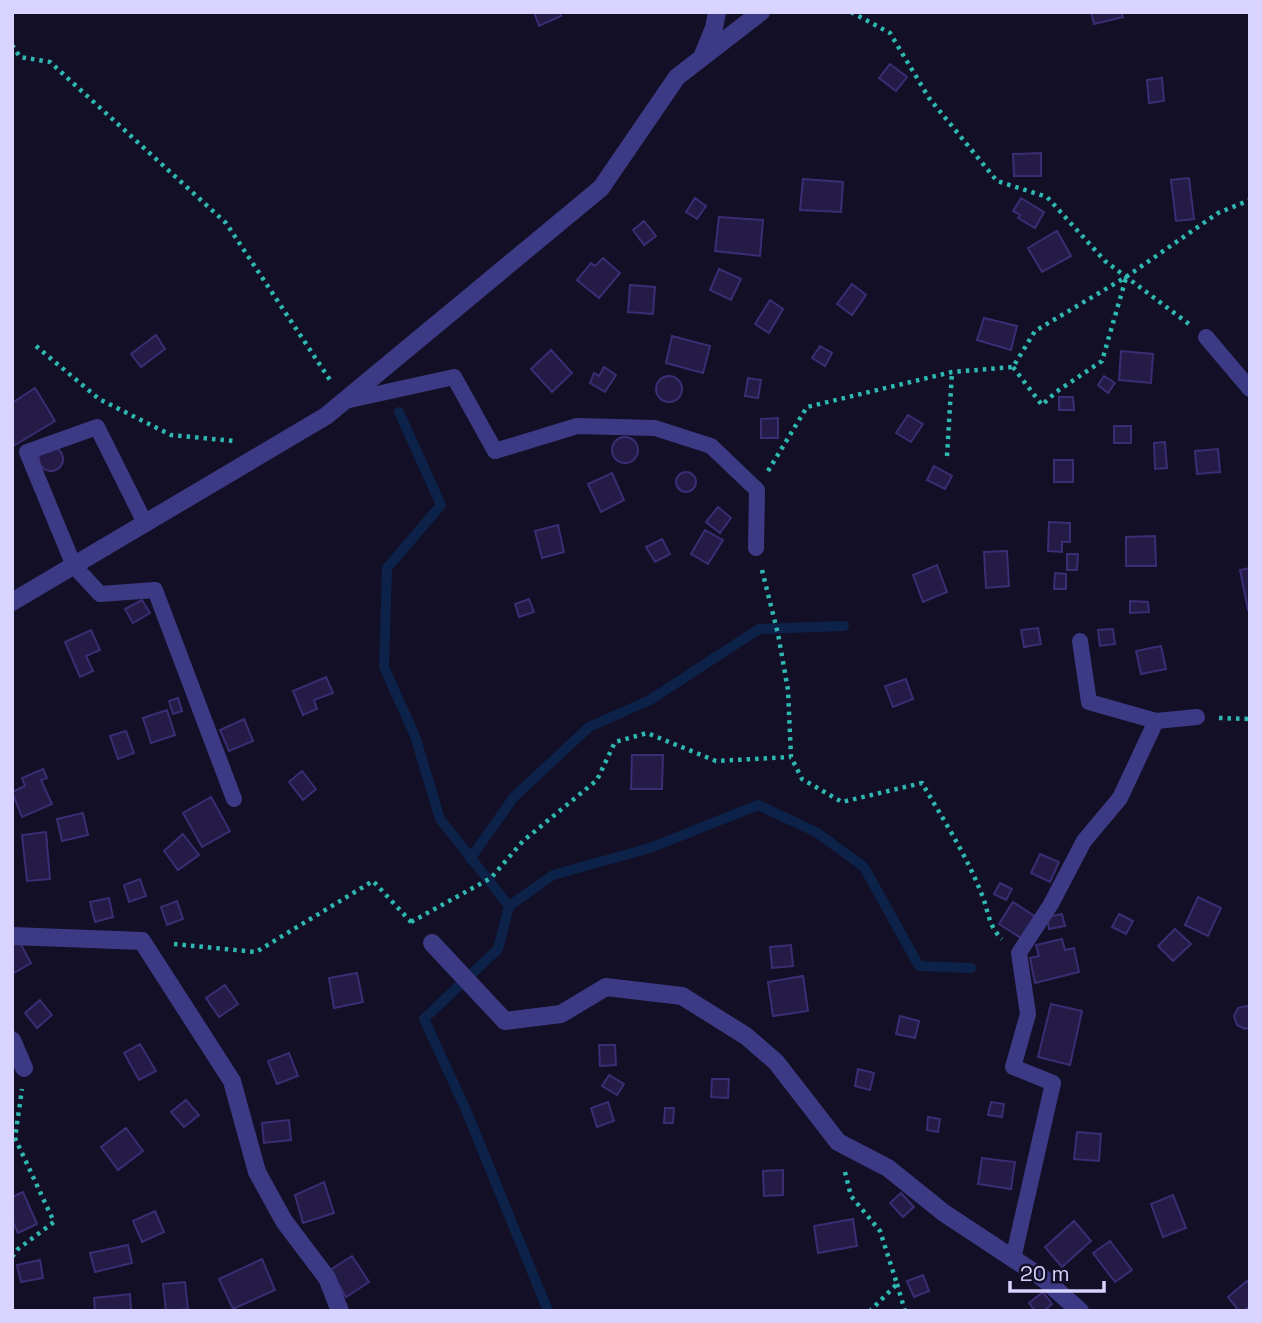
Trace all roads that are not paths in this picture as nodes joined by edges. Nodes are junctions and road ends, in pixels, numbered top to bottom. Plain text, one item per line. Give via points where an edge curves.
1 (717, 12) edge
2 (761, 12) edge
3 (702, 58) junction
4 (1206, 337) road end
5 (1250, 389) edge
6 (345, 401) junction
7 (145, 523) junction
8 (756, 548) road end
9 (74, 566) junction
10 (12, 602) edge
11 (1080, 641) dead end
12 (1196, 717) dead end
13 (1156, 721) junction
14 (234, 799) dead end
15 (12, 936) edge
16 (432, 943) road end
17 (12, 1040) edge
18 (24, 1068) road end
19 (1013, 1259) junction
20 (340, 1311) edge
21 (1080, 1311) edge

1 - 3 street
2 - 3 street
3 - 6 street via 677,77 601,188
4 - 5 lane
6 - 7 street
6 - 8 lane via 454,377 495,451 577,426 654,428 711,446 757,490
7 - 9 street
7 - 9 lane via 97,427 27,452
9 - 10 street
9 - 14 lane via 100,594 155,590
11 - 13 lane via 1089,702
12 - 13 lane
13 - 19 lane via 1120,798 1084,841 1019,953 1028,1014 1013,1067 1053,1083
15 - 20 street via 142,941 232,1081 257,1172 284,1221 327,1278
16 - 19 street via 505,1021 561,1014 606,987 682,996 746,1036 776,1062 838,1142 888,1168
17 - 18 street
19 - 21 street

